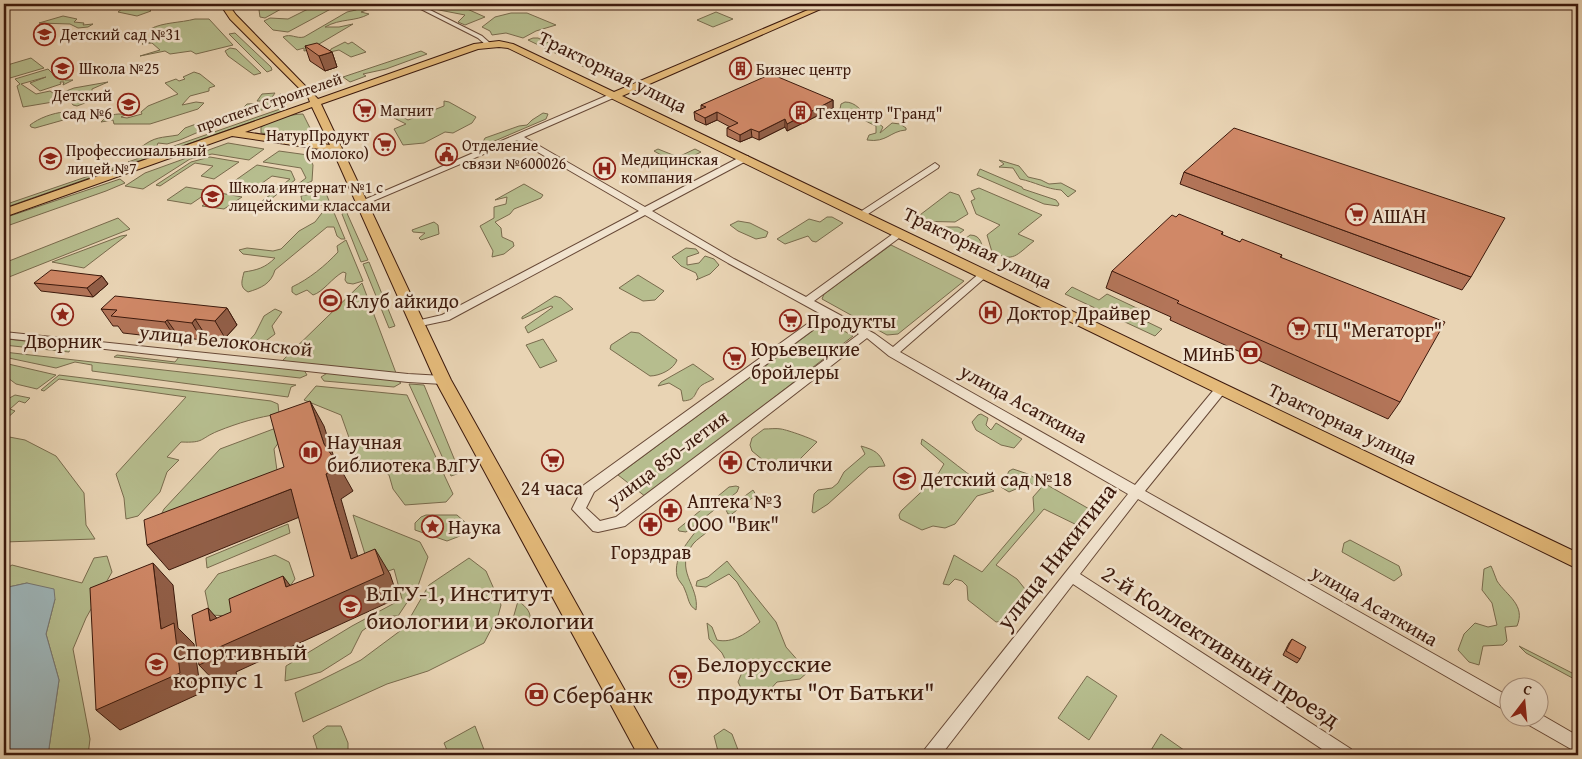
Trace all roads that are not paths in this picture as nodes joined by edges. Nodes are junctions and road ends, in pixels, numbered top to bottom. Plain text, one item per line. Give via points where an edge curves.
1 (224, 4) edge
2 (414, 4) edge
3 (828, 4) edge
4 (488, 44) junction
5 (616, 95) junction
6 (315, 103) junction
7 (230, 133) junction
8 (518, 137) junction
9 (338, 149) junction
10 (745, 158) junction
11 (935, 166) dead end
12 (362, 202) junction
13 (645, 211) junction
14 (4, 213) edge
15 (862, 214) junction
16 (900, 233) junction
17 (984, 274) junction
18 (806, 302) junction
19 (829, 313) junction
20 (416, 324) junction
21 (866, 334) junction
22 (4, 335) edge
23 (893, 353) junction
24 (444, 380) junction
25 (1221, 388) junction
26 (1137, 491) junction
27 (1578, 561) edge
28 (1072, 576) junction
29 (1500, 700) edge
30 (1545, 726) edge
31 (1578, 745) edge
32 (650, 755) edge
33 (931, 755) edge
34 (1345, 755) edge

1 - 6 main road via 232,17 312,96
2 - 4 street, Тракторная улица
3 - 5 main road
4 - 5 main road, Тракторная улица via 510,46
4 - 6 main road, проспект Строителей
5 - 8 street
5 - 10 main road, Тракторная улица
6 - 7 main road, проспект Строителей
6 - 9 main road
7 - 9 main road
7 - 14 main road, проспект Строителей
8 - 12 street
8 - 13 street, улица Асаткина
9 - 12 main road
10 - 13 street
10 - 15 main road, Тракторная улица
11 - 15 street
12 - 20 main road
13 - 18 street, улица Асаткина
13 - 20 street via 446,318
15 - 16 main road, Тракторная улица
16 - 17 main road, Тракторная улица
16 - 18 street
17 - 23 street
17 - 25 main road, Тракторная улица
18 - 19 street, улица Асаткина
19 - 21 street, улица Асаткина
19 - 21 street, улица 850-летия via 589,489 579,509 598,527 620,522
20 - 24 main road
21 - 23 street, улица Асаткина
22 - 24 street, улица Белоконской
23 - 26 street, улица Асаткина
24 - 32 main road
25 - 26 street, улица Никитина
25 - 27 main road, Тракторная улица
26 - 28 street, улица Никитина
26 - 29 street, улица Асаткина
28 - 33 street, улица Никитина
28 - 34 street, 2-й Коллективный проезд
30 - 31 street

